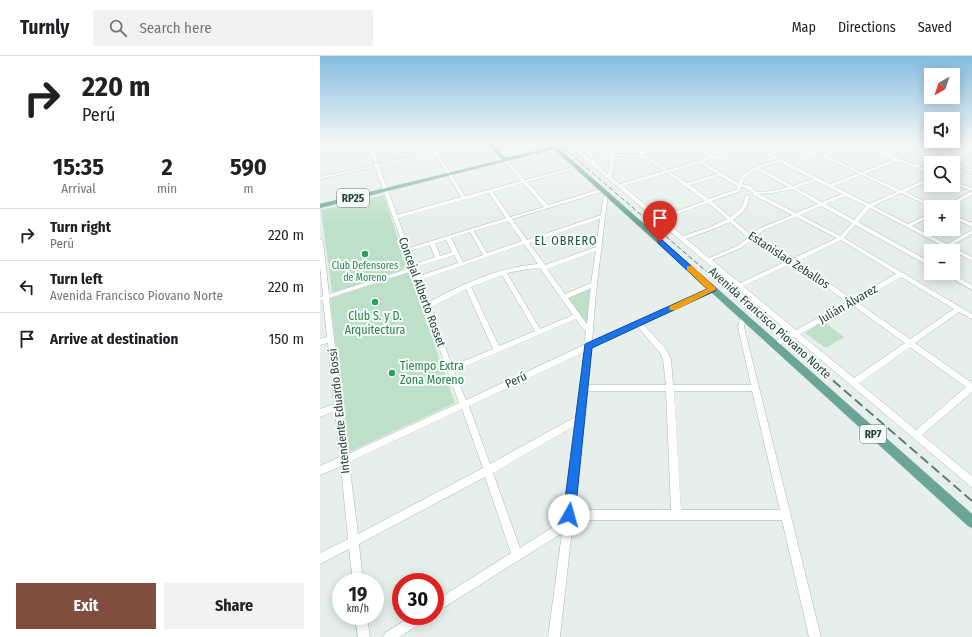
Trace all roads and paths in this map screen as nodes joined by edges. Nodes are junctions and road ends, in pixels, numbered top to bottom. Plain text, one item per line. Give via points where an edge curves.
1 (355, 170) edge
2 (379, 170) edge
3 (447, 170) edge
4 (461, 170) edge
5 (514, 170) edge
6 (565, 170) edge
7 (580, 170) edge
8 (600, 170) edge
9 (611, 170) edge
10 (670, 170) edge
11 (715, 170) edge
12 (752, 170) edge
13 (761, 170) edge
14 (800, 170) edge
15 (856, 170) edge
16 (869, 170) edge
17 (667, 171) junction
18 (449, 173) junction
19 (862, 173) junction
20 (721, 174) junction
21 (320, 178) edge
22 (610, 178) junction
23 (817, 179) junction
24 (524, 181) junction
25 (924, 181) edge
26 (687, 185) junction
27 (960, 185) edge
28 (619, 186) junction
29 (830, 186) junction
30 (739, 187) junction
31 (794, 188) junction
32 (385, 189) junction
33 (972, 190) edge
34 (490, 191) junction
35 (605, 192) junction
36 (900, 192) junction
37 (756, 193) junction
38 (972, 193) edge
39 (846, 194) junction
40 (747, 196) junction
41 (464, 198) junction
42 (958, 200) edge
43 (709, 201) junction
44 (924, 203) edge
45 (822, 204) junction
46 (320, 205) edge
47 (869, 206) junction
48 (546, 208) junction
49 (796, 214) junction
50 (395, 216) junction
51 (603, 216) junction
52 (924, 218) edge
53 (509, 219) junction
54 (659, 219) junction
55 (960, 219) edge
56 (730, 220) junction
57 (854, 222) junction
58 (972, 225) edge
59 (908, 226) junction
60 (471, 230) junction
61 (972, 232) edge
62 (448, 238) junction
63 (682, 238) junction
64 (751, 238) junction
65 (841, 238) junction
66 (432, 242) junction
67 (525, 243) junction
68 (943, 244) edge
69 (951, 244) edge
70 (320, 245) edge
71 (599, 248) junction
72 (407, 250) junction
73 (455, 253) junction
74 (960, 253) edge
75 (486, 256) junction
76 (438, 258) junction
77 (972, 259) edge
78 (708, 260) junction
79 (793, 260) junction
80 (923, 260) edge
81 (461, 264) junction
82 (413, 267) junction
83 (542, 267) junction
84 (322, 270) edge
85 (504, 273) junction
86 (901, 274) junction
87 (417, 278) junction
88 (958, 280) edge
89 (594, 284) junction
90 (739, 286) junction
91 (468, 287) junction
92 (972, 288) edge
93 (713, 289) junction
94 (563, 297) junction
95 (323, 298) edge
96 (852, 302) junction
97 (427, 306) junction
98 (959, 309) junction
99 (577, 316) junction
100 (743, 317) junction
101 (972, 317) edge
102 (639, 324) junction
103 (590, 331) junction
104 (539, 332) junction
105 (795, 334) junction
106 (331, 339) junction
107 (320, 342) edge
108 (910, 342) junction
109 (775, 345) junction
110 (588, 346) junction
111 (497, 350) junction
112 (450, 370) junction
113 (854, 382) junction
114 (584, 388) junction
115 (670, 388) junction
116 (755, 388) junction
117 (971, 389) edge
118 (464, 404) junction
119 (338, 406) junction
120 (320, 413) edge
121 (581, 418) junction
122 (916, 434) junction
123 (344, 460) junction
124 (489, 470) junction
125 (320, 472) edge
126 (972, 482) edge
127 (676, 515) junction
128 (785, 515) junction
129 (569, 519) junction
130 (972, 522) edge
131 (353, 541) junction
132 (517, 555) junction
133 (320, 559) edge
134 (357, 573) edge
135 (444, 601) edge
136 (362, 625) edge
137 (408, 625) edge
138 (364, 637) edge
139 (389, 637) edge
140 (554, 637) edge
141 (815, 637) edge

1 - 21 street
2 - 32 street, Concejal Alberto Rosset
3 - 18 street
4 - 18 main road, RP25
5 - 24 street
6 - 24 street
7 - 35 main road, Avenida Francisco Piovano Norte / RP7
8 - 22 street
9 - 22 street
10 - 17 street
11 - 20 street
12 - 30 street via 742,177
13 - 31 street
14 - 23 street
15 - 19 street
16 - 19 street
17 - 26 street, Estanislao Zeballos
17 - 28 street
18 - 32 main road, RP25
18 - 41 street
19 - 29 street
19 - 36 street
20 - 26 street
20 - 30 street
22 - 28 street
23 - 29 street
23 - 31 street
24 - 34 street
24 - 48 street
25 - 36 street
26 - 43 street, Estanislao Zeballos
27 - 33 street
28 - 54 street
29 - 39 street
30 - 37 street via 748,187
30 - 40 street
30 - 43 street
31 - 37 street
31 - 45 street
32 - 46 main road, RP25
32 - 50 street, Concejal Alberto Rosset
34 - 41 street
34 - 53 street
35 - 48 street
35 - 51 street
35 - 93 main road, Avenida Francisco Piovano Norte / RP7
36 - 44 street
36 - 47 street
37 - 40 street
37 - 49 street
38 - 42 street
39 - 45 street
39 - 47 street
40 - 56 street via 745,209
41 - 50 street
43 - 54 street
43 - 56 street, Estanislao Zeballos
45 - 49 street
45 - 57 street
47 - 57 street
47 - 59 street
48 - 53 street
49 - 64 street via 762,229
49 - 65 street
50 - 72 street, Concejal Alberto Rosset
51 - 67 street
51 - 71 street
52 - 59 street
53 - 60 street
53 - 67 street
54 - 63 street
55 - 58 street
56 - 63 street
56 - 64 street, Estanislao Zeballos
57 - 65 street
57 - 80 street
59 - 68 street
60 - 62 street
60 - 75 street
61 - 69 street
62 - 66 street
62 - 73 street
63 - 78 street
64 - 78 street via 739,247
64 - 79 street, Estanislao Zeballos
65 - 79 street
65 - 86 street
66 - 72 street
66 - 76 street
67 - 75 street
67 - 83 street
70 - 84 street, Intendente Eduardo Bossi
71 - 83 street
71 - 89 street
72 - 82 street, Concejal Alberto Rosset
73 - 76 street
73 - 81 street
74 - 77 street
75 - 81 street
76 - 82 street
78 - 90 street
79 - 90 street
79 - 96 street, Estanislao Zeballos
81 - 87 street
82 - 87 street, Concejal Alberto Rosset
82 - 95 street
83 - 85 street
83 - 94 street
84 - 95 street, Intendente Eduardo Bossi
85 - 91 street
85 - 104 street
86 - 96 street, Julián Álvarez
86 - 98 street
87 - 97 street, Concejal Alberto Rosset
88 - 92 street
89 - 94 street
89 - 103 street
90 - 105 street
91 - 97 street
91 - 111 street
93 - 100 main road, Avenida Francisco Piovano Norte / RP7
93 - 102 street, Perú
94 - 99 street
95 - 106 street, Intendente Eduardo Bossi
96 - 105 street, Julián Álvarez
96 - 108 street, Estanislao Zeballos
97 - 112 street, Concejal Alberto Rosset
98 - 101 street
98 - 108 street
99 - 103 street
99 - 104 street
100 - 109 main road, Avenida Francisco Piovano Norte / RP7
100 - 116 street via 742,327
102 - 110 street, Perú
102 - 115 street via 667,359
103 - 110 street
104 - 111 street
105 - 109 street, Julián Álvarez
105 - 113 street
106 - 107 street
106 - 119 street, Intendente Eduardo Bossi
108 - 113 street
108 - 117 street, Estanislao Zeballos
109 - 130 main road, Avenida Francisco Piovano Norte / RP7
110 - 114 street
110 - 118 street, Perú
111 - 112 street
112 - 118 street, Concejal Alberto Rosset
113 - 122 street
114 - 115 street
114 - 121 street
115 - 116 street
115 - 127 street
116 - 128 street
117 - 122 street
118 - 123 street, Perú
118 - 124 street, Concejal Alberto Rosset
119 - 120 street
119 - 123 street, Intendente Eduardo Bossi
121 - 124 street
121 - 129 street
122 - 126 street
123 - 125 street, Perú
123 - 131 street, Intendente Eduardo Bossi
124 - 131 street
124 - 132 street, Concejal Alberto Rosset
127 - 128 street
127 - 129 street
128 - 141 street
129 - 132 street
129 - 140 street
131 - 133 street
131 - 134 street, Intendente Eduardo Bossi
132 - 135 street
136 - 138 street
137 - 139 street

